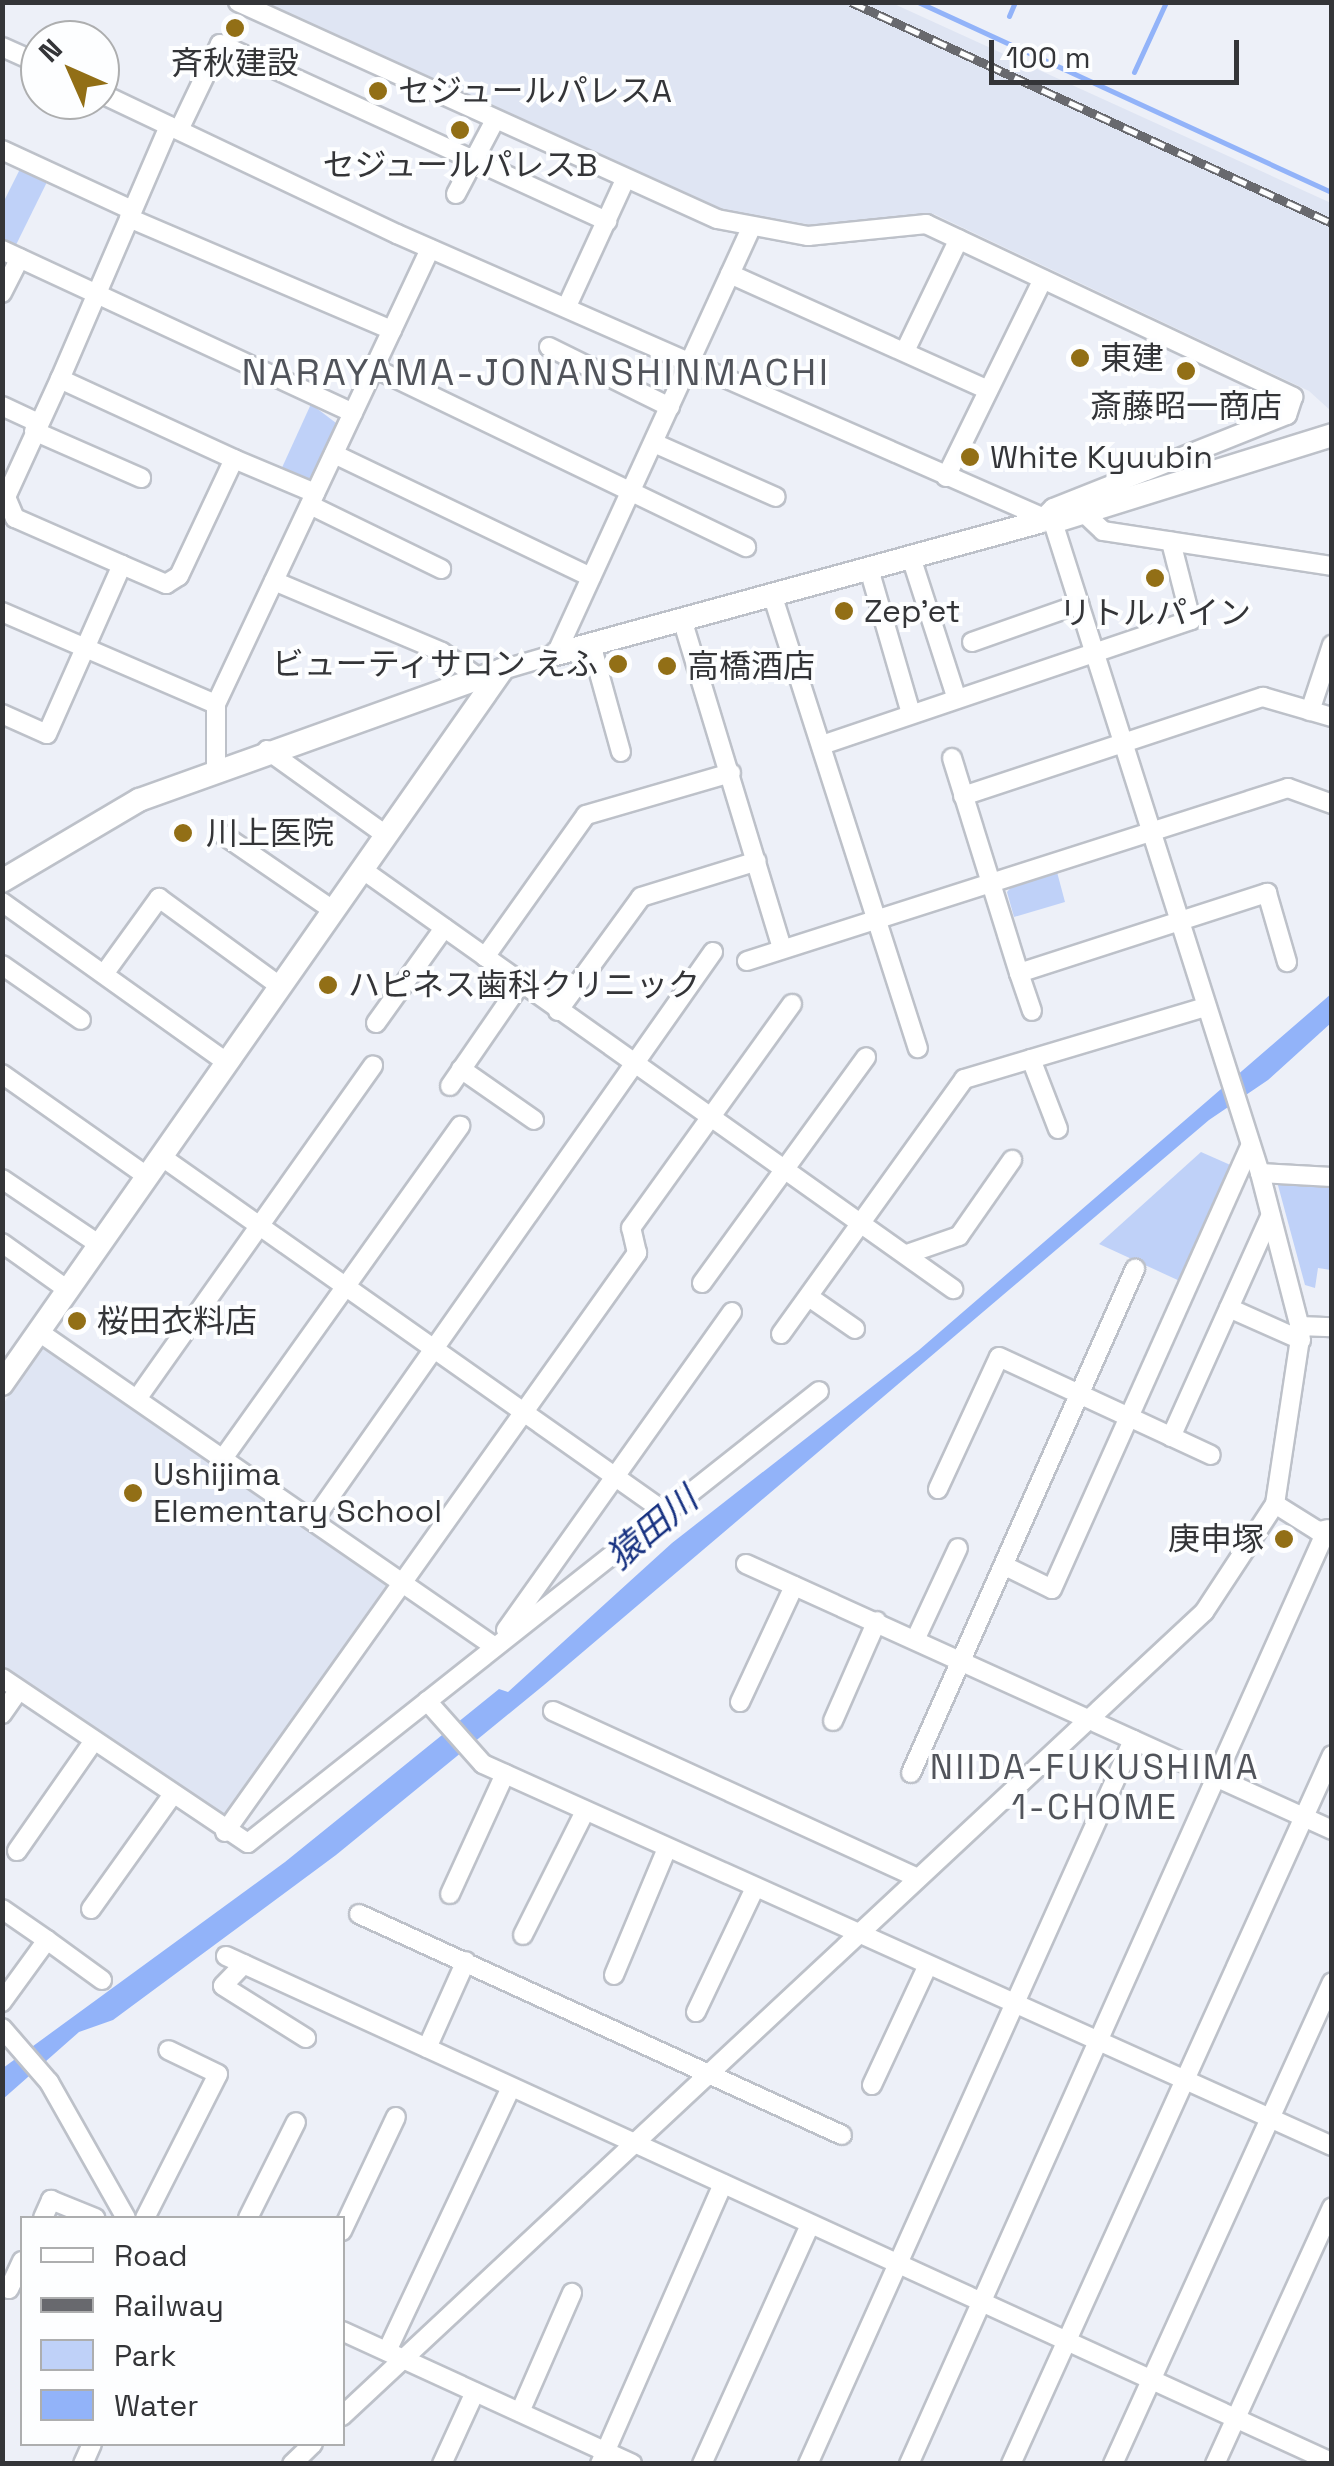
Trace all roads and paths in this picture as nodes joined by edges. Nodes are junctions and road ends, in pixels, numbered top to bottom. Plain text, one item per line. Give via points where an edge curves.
1 (238, 2) edge
2 (120, 102) edge
3 (494, 120) junction
4 (174, 128) junction
5 (2, 150) edge
6 (473, 160) junction
7 (626, 180) junction
8 (456, 194) dead end
9 (131, 214) junction
10 (607, 221) junction
11 (751, 228) junction
12 (959, 239) junction
13 (430, 248) junction
14 (11, 254) edge
15 (730, 274) junction
16 (1042, 279) junction
17 (2, 292) edge
18 (96, 294) junction
19 (567, 306) junction
20 (392, 330) junction
21 (549, 347) dead end
22 (905, 351) junction
23 (690, 364) junction
24 (374, 368) junction
25 (60, 379) junction
26 (988, 390) junction
27 (2, 406) edge
28 (670, 407) junction
29 (353, 413) junction
30 (36, 427) junction
31 (1330, 436) edge
32 (654, 442) junction
33 (334, 454) junction
34 (234, 459) junction
35 (946, 477) junction
36 (141, 478) dead end
37 (630, 492) junction
38 (776, 496) dead end
39 (312, 499) junction
40 (1085, 514) junction
41 (1046, 522) junction
42 (1170, 542) junction
43 (746, 548) dead end
44 (911, 556) junction
45 (122, 565) junction
46 (1332, 566) edge
47 (869, 568) junction
48 (441, 569) dead end
49 (592, 577) junction
50 (274, 581) junction
51 (772, 594) junction
52 (1080, 604) junction
53 (2, 612) edge
54 (682, 619) junction
55 (972, 642) dead end
56 (591, 644) junction
57 (1332, 645) edge
58 (86, 650) junction
59 (556, 654) junction
60 (1095, 654) junction
61 (490, 674) junction
62 (957, 699) junction
63 (216, 704) junction
64 (1310, 711) junction
65 (2, 714) edge
66 (912, 714) junction
67 (1332, 717) edge
68 (1126, 743) junction
69 (822, 745) junction
70 (268, 750) junction
71 (621, 752) dead end
72 (952, 758) dead end
73 (216, 768) junction
74 (731, 773) junction
75 (963, 796) junction
76 (1332, 804) edge
77 (1149, 832) junction
78 (222, 834) dead end
79 (387, 836) junction
80 (757, 862) junction
81 (364, 870) junction
82 (2, 880) edge
83 (988, 882) junction
84 (2, 902) edge
85 (334, 911) junction
86 (876, 916) junction
87 (1179, 924) junction
88 (444, 928) junction
89 (782, 948) junction
90 (714, 952) dead end
91 (485, 958) junction
92 (747, 961) dead end
93 (1288, 962) dead end
94 (2, 965) edge
95 (104, 974) junction
96 (1019, 974) junction
97 (520, 984) junction
98 (281, 987) junction
99 (792, 1004) dead end
100 (1206, 1007) junction
101 (558, 1011) junction
102 (1032, 1011) dead end
103 (80, 1020) dead end
104 (376, 1023) dead end
105 (918, 1048) dead end
106 (866, 1057) dead end
107 (1031, 1059) junction
108 (228, 1063) junction
109 (631, 1064) junction
110 (373, 1066) dead end
111 (461, 1069) junction
112 (2, 1074) edge
113 (450, 1086) dead end
114 (534, 1120) dead end
115 (709, 1120) junction
116 (460, 1126) dead end
117 (1058, 1128) dead end
118 (1250, 1146) junction
119 (162, 1157) junction
120 (1012, 1160) dead end
121 (786, 1169) junction
122 (1260, 1173) junction
123 (148, 1177) junction
124 (1332, 1177) edge
125 (2, 1179) edge
126 (1271, 1215) junction
127 (862, 1221) junction
128 (261, 1225) junction
129 (2, 1243) edge
130 (100, 1246) junction
131 (908, 1254) junction
132 (1135, 1269) dead end
133 (702, 1283) dead end
134 (345, 1286) junction
135 (953, 1289) dead end
136 (68, 1290) junction
137 (809, 1297) junction
138 (1229, 1308) junction
139 (732, 1312) dead end
140 (1332, 1327) edge
141 (855, 1329) dead end
142 (39, 1332) junction
143 (1300, 1333) junction
144 (781, 1334) dead end
145 (433, 1348) junction
146 (2, 1384) edge
147 (819, 1391) dead end
148 (1082, 1395) junction
149 (139, 1396) junction
150 (522, 1411) junction
151 (1129, 1417) junction
152 (1172, 1437) junction
153 (1211, 1456) dead end
154 (224, 1457) junction
155 (614, 1475) junction
156 (938, 1489) dead end
157 (1275, 1504) junction
158 (668, 1514) junction
159 (315, 1518) junction
160 (1329, 1529) edge
161 (958, 1548) dead end
162 (746, 1564) dead end
163 (1006, 1566) junction
164 (405, 1582) junction
165 (794, 1586) junction
166 (877, 1621) junction
167 (916, 1638) junction
168 (495, 1646) junction
169 (964, 1658) junction
170 (2, 1678) edge
171 (20, 1690) junction
172 (427, 1700) junction
173 (740, 1702) dead end
174 (553, 1711) dead end
175 (2, 1714) edge
176 (1090, 1720) junction
177 (833, 1721) dead end
178 (1133, 1740) junction
179 (94, 1742) junction
180 (1332, 1755) edge
181 (910, 1773) dead end
182 (504, 1774) junction
183 (1219, 1778) junction
184 (171, 1796) junction
185 (584, 1810) junction
186 (1304, 1817) junction
187 (1332, 1830) edge
188 (225, 1832) junction
189 (667, 1848) junction
190 (17, 1852) dead end
191 (918, 1878) junction
192 (755, 1888) junction
193 (450, 1894) dead end
194 (2, 1909) edge
195 (91, 1909) dead end
196 (359, 1914) dead end
197 (858, 1934) junction
198 (523, 1935) dead end
199 (47, 1940) junction
200 (226, 1956) dead end
201 (466, 1961) junction
202 (244, 1964) junction
203 (928, 1966) junction
204 (614, 1976) dead end
205 (102, 1980) dead end
206 (1332, 1982) edge
207 (2, 2002) edge
208 (1011, 2002) junction
209 (696, 2012) dead end
210 (2, 2028) edge
211 (306, 2038) dead end
212 (1097, 2041) junction
213 (426, 2048) junction
214 (168, 2050) dead end
215 (711, 2076) junction
216 (1184, 2080) junction
217 (872, 2084) dead end
218 (511, 2088) junction
219 (396, 2117) dead end
220 (1270, 2119) junction
221 (296, 2122) dead end
222 (842, 2135) dead end
223 (638, 2145) junction
224 (1332, 2146) edge
225 (723, 2184) junction
226 (1332, 2207) edge
227 (43, 2216) edge
228 (90, 2216) edge
229 (125, 2216) edge
230 (146, 2216) edge
231 (249, 2216) edge
232 (345, 2225) edge
233 (810, 2225) junction
234 (896, 2263) junction
235 (20, 2266) edge
236 (10, 2289) dead end
237 (572, 2292) dead end
238 (982, 2302) junction
239 (345, 2333) edge
240 (1068, 2341) junction
241 (395, 2355) junction
242 (1151, 2380) junction
243 (475, 2392) junction
244 (520, 2412) junction
245 (345, 2413) edge
246 (1235, 2418) junction
247 (311, 2446) edge
248 (602, 2457) edge
249 (1328, 2458) edge
250 (292, 2464) edge
251 (442, 2464) edge
252 (632, 2464) edge
253 (702, 2464) edge
254 (808, 2464) edge
255 (909, 2464) edge
256 (1011, 2464) edge
257 (1113, 2464) edge
258 (1214, 2464) edge

1 - 3 street
2 - 4 street
3 - 6 street
3 - 7 street
4 - 6 street via 220,44
4 - 9 street
4 - 13 street
5 - 9 street
6 - 8 street
6 - 10 street
7 - 10 street
7 - 11 street
9 - 18 street
9 - 20 street
10 - 19 street
11 - 12 street via 808,236 926,224
11 - 15 street
12 - 16 street
12 - 22 street
13 - 19 street
13 - 20 street
14 - 17 street
14 - 18 street
15 - 22 street
15 - 23 street
16 - 26 street
16 - 41 street via 1293,396 1287,414 1053,508
18 - 25 street
18 - 29 street
19 - 23 street
20 - 24 street
21 - 28 street
22 - 26 street
23 - 28 street
23 - 35 street
24 - 29 street
24 - 37 street
25 - 30 street
25 - 34 street
26 - 35 street
27 - 30 street
28 - 32 street
29 - 33 street
30 - 36 street
30 - 45 street via 6,496 16,518
31 - 40 street
32 - 37 street
32 - 38 street
33 - 39 street
33 - 49 street
34 - 39 street
34 - 45 street via 180,576 166,584
35 - 41 street
37 - 43 street
37 - 49 street
39 - 48 street
39 - 50 street
40 - 41 street
40 - 42 street via 1103,531
41 - 44 street
41 - 52 street
42 - 46 street
42 - 60 street via 1192,620
44 - 47 street
44 - 62 street
45 - 58 street
47 - 51 street
47 - 66 street
49 - 59 street
50 - 61 street
50 - 63 street
51 - 54 street
51 - 69 street
52 - 55 street
52 - 60 street
53 - 58 street
54 - 56 street
54 - 74 street
56 - 59 street
56 - 71 street
57 - 64 street
58 - 63 street
58 - 65 street via 47,734
59 - 61 street
60 - 62 street
60 - 68 street
61 - 70 street
61 - 79 street
62 - 66 street
63 - 73 street
64 - 67 street
64 - 68 street via 1263,697
66 - 69 street
68 - 75 street
68 - 77 street
69 - 86 street
70 - 73 street
70 - 79 street
72 - 75 street
73 - 82 street via 139,800
74 - 80 street
74 - 91 street via 586,815
75 - 83 street
76 - 77 street via 1288,788
77 - 83 street
77 - 87 street
78 - 85 street
79 - 81 street
80 - 89 street
80 - 101 street via 641,896
81 - 85 street
81 - 88 street
83 - 86 street
83 - 96 street
84 - 95 street
85 - 98 street
86 - 89 street
86 - 105 street
87 - 93 street via 1267,893
87 - 96 street
87 - 100 street
88 - 91 street
88 - 104 street
89 - 92 street
90 - 109 street
91 - 97 street
94 - 103 street
95 - 98 street via 159,898
95 - 108 street
96 - 102 street
97 - 101 street
97 - 111 street
98 - 108 street
99 - 115 street
100 - 107 street
100 - 118 street
101 - 109 street
106 - 121 street
107 - 117 street
107 - 127 street via 964,1078
108 - 119 street
109 - 115 street
109 - 145 street
110 - 128 street
111 - 113 street
111 - 114 street
112 - 123 street
115 - 121 street
115 - 150 street via 631,1228 638,1252
116 - 134 street
118 - 122 street
118 - 151 street
119 - 123 street
119 - 128 street
120 - 131 street via 959,1236
121 - 127 street
121 - 133 street
122 - 124 street
122 - 126 street
123 - 130 street
125 - 130 street
126 - 138 street
126 - 143 street
127 - 131 street
127 - 137 street
128 - 134 street
128 - 149 street
129 - 136 street
130 - 136 street
131 - 135 street
132 - 148 street
134 - 145 street
134 - 154 street
136 - 142 street
137 - 141 street
137 - 144 street
138 - 143 street
138 - 152 street
139 - 155 street
140 - 143 street
142 - 146 street
142 - 149 street
143 - 157 street
145 - 150 street
145 - 159 street
147 - 158 street
148 - 151 street
148 - 156 street via 999,1357
148 - 163 street
149 - 154 street
150 - 155 street
150 - 164 street
151 - 152 street
151 - 163 street via 1052,1589
152 - 153 street
154 - 159 street
155 - 158 street
155 - 168 street
157 - 160 street
157 - 176 street via 1204,1612
158 - 168 street
159 - 164 street
160 - 183 street
161 - 167 street
162 - 165 street
163 - 169 street
164 - 168 street
164 - 188 street
165 - 166 street
165 - 173 street
166 - 167 street
166 - 177 street
167 - 169 street
168 - 172 street
169 - 176 street
169 - 181 street
170 - 171 street
171 - 175 street
171 - 179 street
172 - 182 street via 471,1756
172 - 188 street via 248,1843
174 - 191 street
176 - 178 street
176 - 191 street
178 - 183 street
178 - 208 street
179 - 184 street
179 - 190 street
180 - 186 street
182 - 185 street
182 - 193 street
183 - 186 street
183 - 212 street
184 - 188 street
184 - 195 street
185 - 189 street
185 - 198 street
186 - 187 street
186 - 216 street
189 - 192 street
189 - 204 street
191 - 197 street
192 - 197 street
192 - 209 street
194 - 199 street
196 - 201 street
197 - 203 street
197 - 215 street
199 - 205 street
199 - 207 street
200 - 202 street
201 - 213 street
201 - 215 street
202 - 211 street via 223,1986
202 - 213 street
203 - 208 street
203 - 217 street
206 - 220 street
208 - 212 street
208 - 234 street
210 - 229 street via 49,2082
212 - 216 street
212 - 238 street
213 - 218 street
214 - 230 street via 218,2074
215 - 222 street
215 - 223 street
216 - 220 street
216 - 240 street
218 - 223 street
218 - 241 street
219 - 232 street
220 - 224 street
220 - 242 street
221 - 231 street
223 - 225 street
223 - 241 street
225 - 233 street
225 - 248 street
226 - 246 street
227 - 228 street via 51,2200
233 - 234 street
233 - 253 street
234 - 238 street
234 - 254 street
235 - 236 street
237 - 244 street
238 - 240 street
238 - 255 street
239 - 241 street
240 - 242 street
240 - 256 street
241 - 243 street
241 - 245 street
242 - 246 street
242 - 257 street
243 - 244 street
243 - 251 street
244 - 248 street
246 - 249 street
246 - 258 street
247 - 250 street
248 - 252 street

